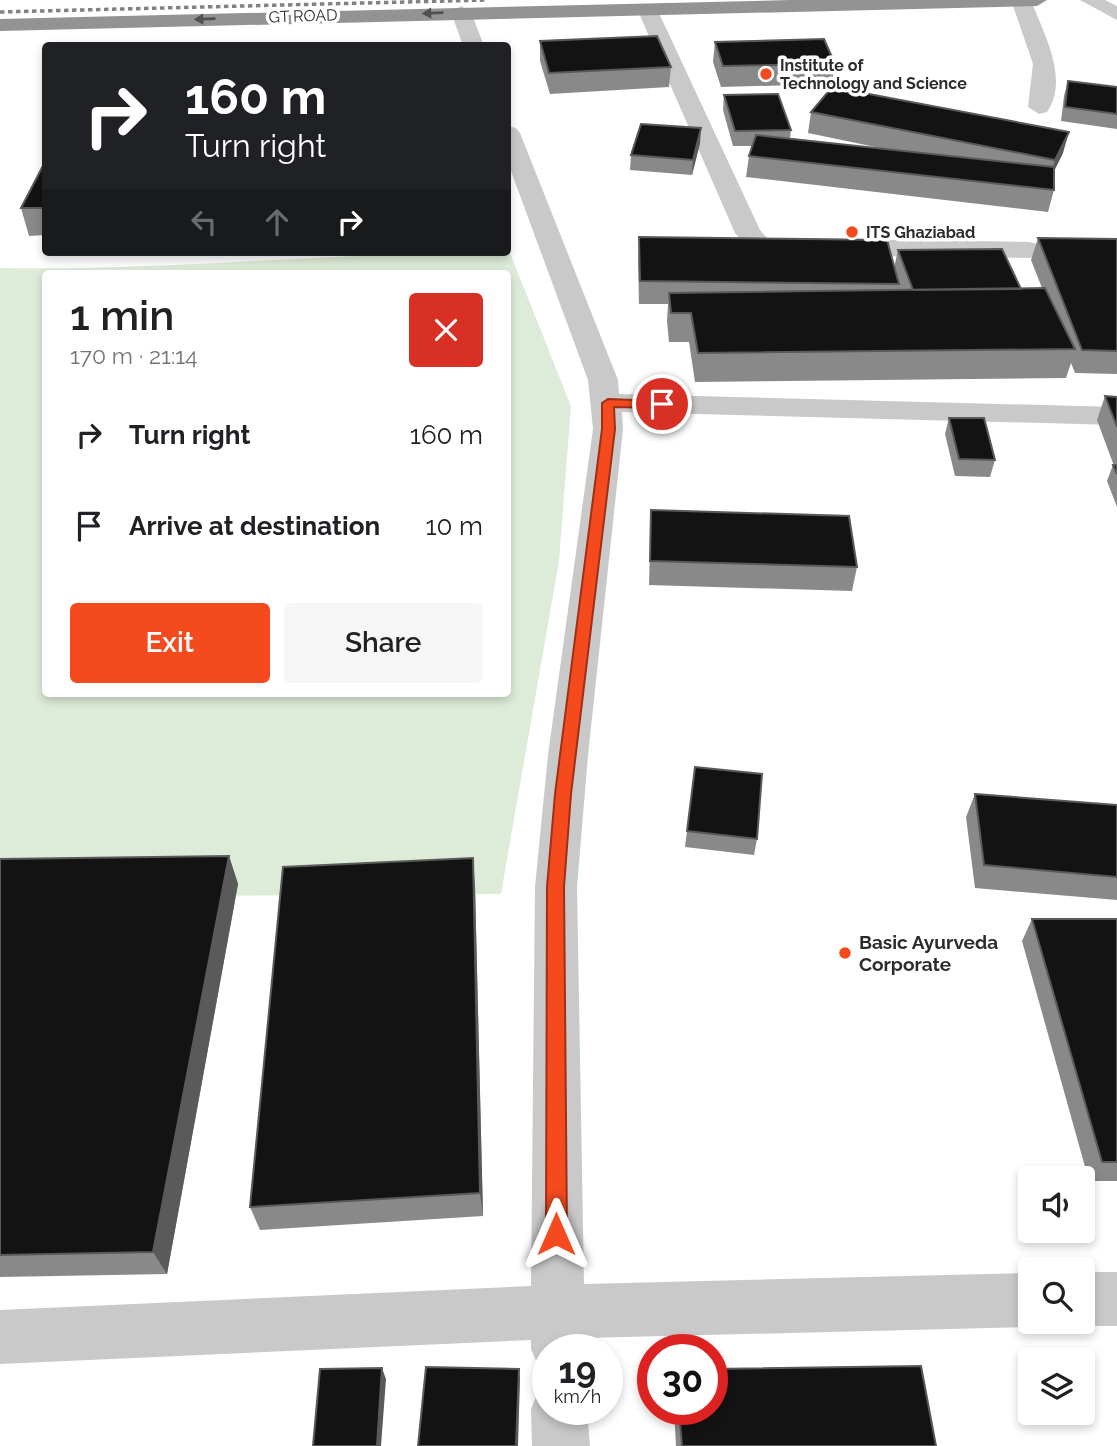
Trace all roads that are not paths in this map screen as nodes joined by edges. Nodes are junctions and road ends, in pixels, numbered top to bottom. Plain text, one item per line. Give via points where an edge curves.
1 (1021, 0) edge
2 (1037, 0) edge
3 (1090, 0) edge
4 (648, 11) junction
5 (461, 12) junction
6 (1117, 14) edge
7 (0, 25) edge
8 (472, 42) edge
9 (1039, 107) dead end
10 (511, 141) edge
11 (1029, 250) dead end
12 (608, 403) junction
13 (1117, 416) edge
14 (1095, 1299) edge
15 (1117, 1299) edge
16 (1018, 1301) edge
17 (557, 1331) edge
18 (0, 1337) edge
19 (560, 1425) edge
20 (561, 1446) edge

1 - 2 highway, GT ROAD
1 - 4 highway, GT ROAD
1 - 9 street via 1045,64 1046,83
3 - 6 street
4 - 5 highway, GT ROAD
4 - 11 street via 748,233 758,244
5 -> 7 highway, GT ROAD
5 - 8 street
10 - 12 street
12 - 13 street
12 - 17 street via 556,887
14 - 15 street
16 - 17 street
17 - 18 street
19 - 20 street

